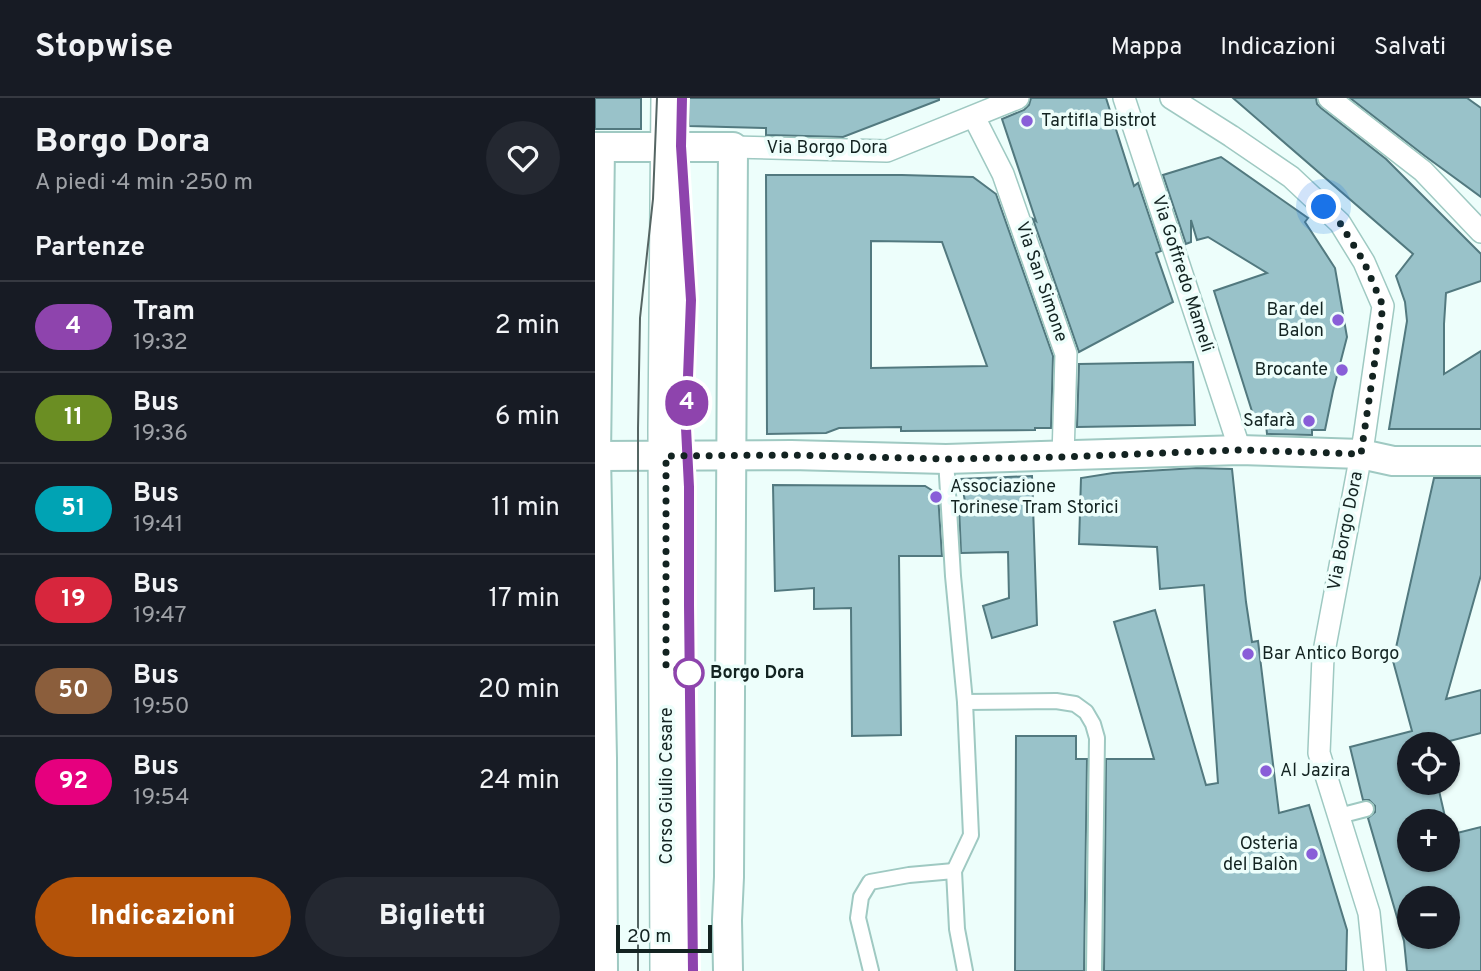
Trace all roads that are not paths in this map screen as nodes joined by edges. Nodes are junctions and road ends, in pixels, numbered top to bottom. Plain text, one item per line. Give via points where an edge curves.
1 (669, 98) edge
2 (1018, 98) edge
3 (1124, 98) edge
4 (1171, 98) edge
5 (1329, 98) edge
6 (974, 117) junction
7 (598, 147) edge
8 (669, 147) junction
9 (733, 147) junction
10 (1481, 232) edge
11 (1240, 450) junction
12 (1361, 454) junction
13 (596, 456) edge
14 (666, 456) junction
15 (730, 456) junction
16 (1063, 457) junction
17 (946, 459) junction
18 (1481, 461) edge
19 (965, 702) junction
20 (599, 758) edge
21 (1366, 809) dead end
22 (1339, 816) junction
23 (954, 870) junction
24 (603, 971) edge
25 (668, 971) edge
26 (728, 971) edge
27 (871, 971) edge
28 (965, 971) edge
29 (1094, 971) edge
30 (1375, 971) edge

1 - 8 street, Corso Giulio Cesare
2 - 6 street, Via Borgo Dora
3 - 11 street, Via Goffredo Mameli
4 - 12 street, Via Borgo Dora via 1291,177 1340,223 1364,262 1383,306
5 - 10 street via 1423,171
6 - 9 street, Via Borgo Dora via 887,151
6 - 16 street, Via San Simone via 1003,174 1066,354
7 - 8 street, Via Borgo Dora
7 - 13 street
8 - 9 street, Via Borgo Dora
8 - 14 street, Corso Giulio Cesare
9 - 15 street
11 - 12 street
11 - 16 street
12 - 18 street via 1393,461
12 - 22 street, Via Borgo Dora via 1322,657 1319,753
13 - 14 street
13 - 20 street
14 - 15 street
14 - 25 street, Corso Giulio Cesare
15 - 17 street
15 - 26 street
16 - 17 street
17 - 19 lane
19 - 23 lane via 971,835
19 - 29 lane via 1075,704 1093,724 1097,738
20 - 24 street
21 - 22 lane
22 - 30 street, Via Borgo Dora via 1369,913
23 - 27 lane via 870,882 861,897 858,918
23 - 28 lane

